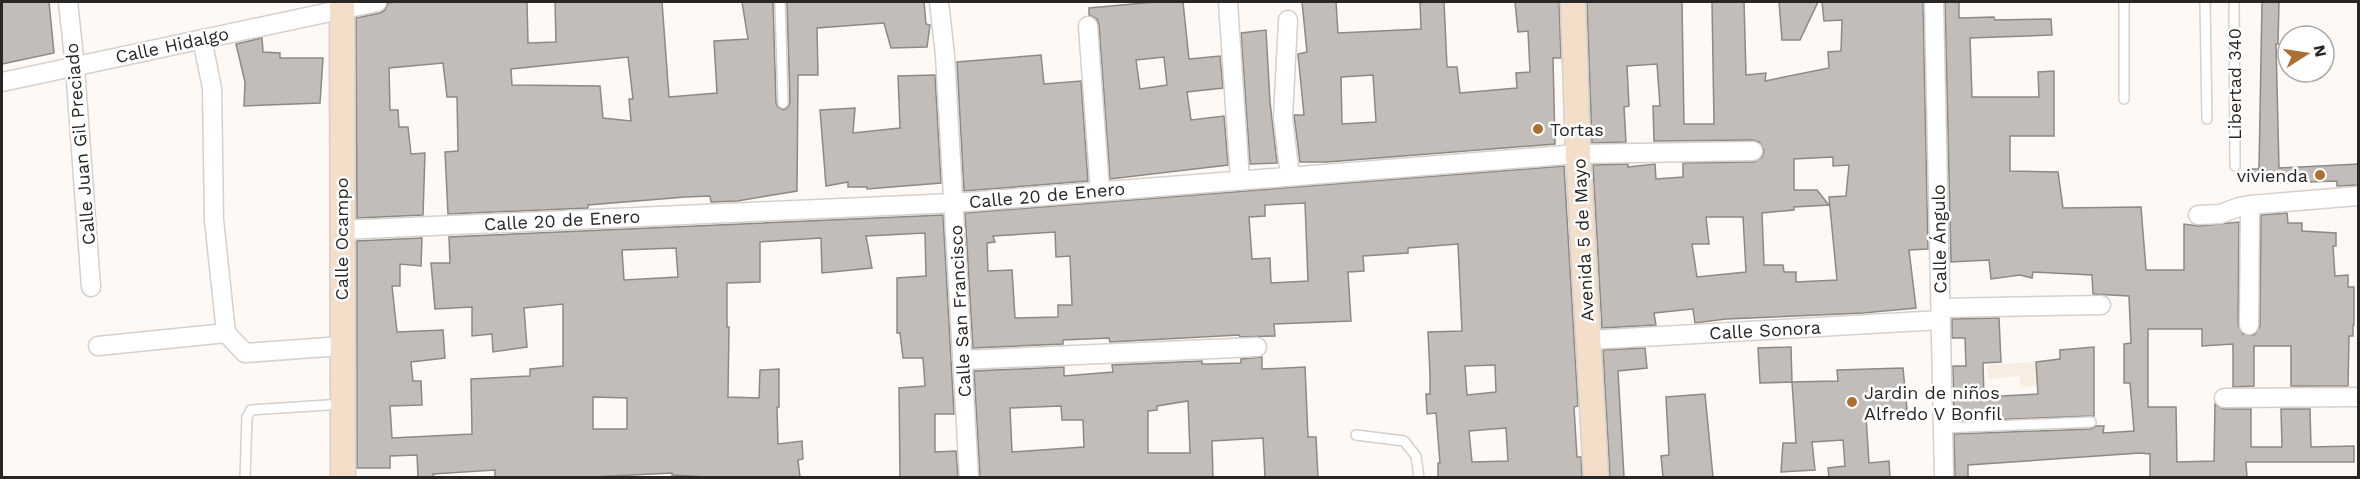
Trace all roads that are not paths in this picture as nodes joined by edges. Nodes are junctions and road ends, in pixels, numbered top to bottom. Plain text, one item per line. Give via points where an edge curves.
1 (68, 2) edge
2 (377, 2) edge
3 (780, 2) edge
4 (939, 2) edge
5 (1228, 2) edge
6 (1573, 2) edge
7 (1934, 2) edge
8 (2124, 2) edge
9 (2205, 2) edge
10 (2234, 2) edge
11 (342, 5) edge
12 (1288, 20) dead end
13 (1088, 26) dead end
14 (202, 39) junction
15 (75, 67) junction
16 (2, 82) edge
17 (2124, 99) dead end
18 (783, 104) dead end
19 (2207, 119) dead end
20 (1753, 151) dead end
21 (1578, 154) junction
22 (2235, 166) dead end
23 (1290, 176) junction
24 (1240, 180) junction
25 (1100, 191) junction
26 (2358, 196) edge
27 (954, 203) junction
28 (2250, 205) junction
29 (2198, 215) dead end
30 (341, 230) junction
31 (91, 287) dead end
32 (2101, 305) dead end
33 (1941, 314) junction
34 (2249, 325) dead end
35 (226, 333) junction
36 (1588, 340) junction
37 (98, 346) dead end
38 (342, 346) junction
39 (1257, 347) dead end
40 (962, 360) junction
41 (2358, 397) edge
42 (2224, 398) dead end
43 (343, 404) junction
44 (2091, 422) dead end
45 (1943, 428) junction
46 (1356, 435) dead end
47 (245, 477) edge
48 (343, 477) edge
49 (969, 477) edge
50 (1419, 477) edge
51 (1596, 477) edge
52 (1944, 477) edge

1 - 15 street, Calle Juan Gil Preciado
2 - 11 street, Calle Hidalgo
3 - 18 lane
4 - 27 street, Calle San Francisco
5 - 24 street
6 - 21 main road, Avenida 5 de Mayo
7 - 33 street, Calle Ángulo
8 - 17 lane
9 - 19 lane
10 - 22 lane, Libertad 340
11 - 14 street, Calle Hidalgo
11 - 30 main road, Calle Ocampo
12 - 23 street via 1283,118
13 - 25 street
14 - 15 street, Calle Hidalgo
14 - 35 street via 212,88 214,220
15 - 16 street, Calle Hidalgo
15 - 31 street, Calle Juan Gil Preciado
20 - 21 street, Calle 20 de Enero
21 - 23 street, Calle 20 de Enero
21 - 36 main road, Avenida 5 de Mayo
23 - 24 street, Calle 20 de Enero
24 - 25 street, Calle 20 de Enero
25 - 27 street, Calle 20 de Enero
26 - 28 street
27 - 30 street, Calle 20 de Enero
27 - 40 street, Calle San Francisco
28 - 29 street via 2220,214
28 - 34 street
30 - 38 main road, Calle Ocampo
32 - 33 street, Calle Sonora
33 - 36 street, Calle Sonora
33 - 45 street, Calle Ángulo
35 - 37 street
35 - 38 street via 245,352
36 - 51 main road, Avenida 5 de Mayo
38 - 43 main road, Calle Ocampo
39 - 40 street
40 - 49 street, Calle San Francisco
41 - 42 street
43 - 47 lane via 251,410 247,417
43 - 48 main road, Calle Ocampo
44 - 45 lane
45 - 52 street, Calle Ángulo
46 - 50 lane via 1404,441 1416,456

